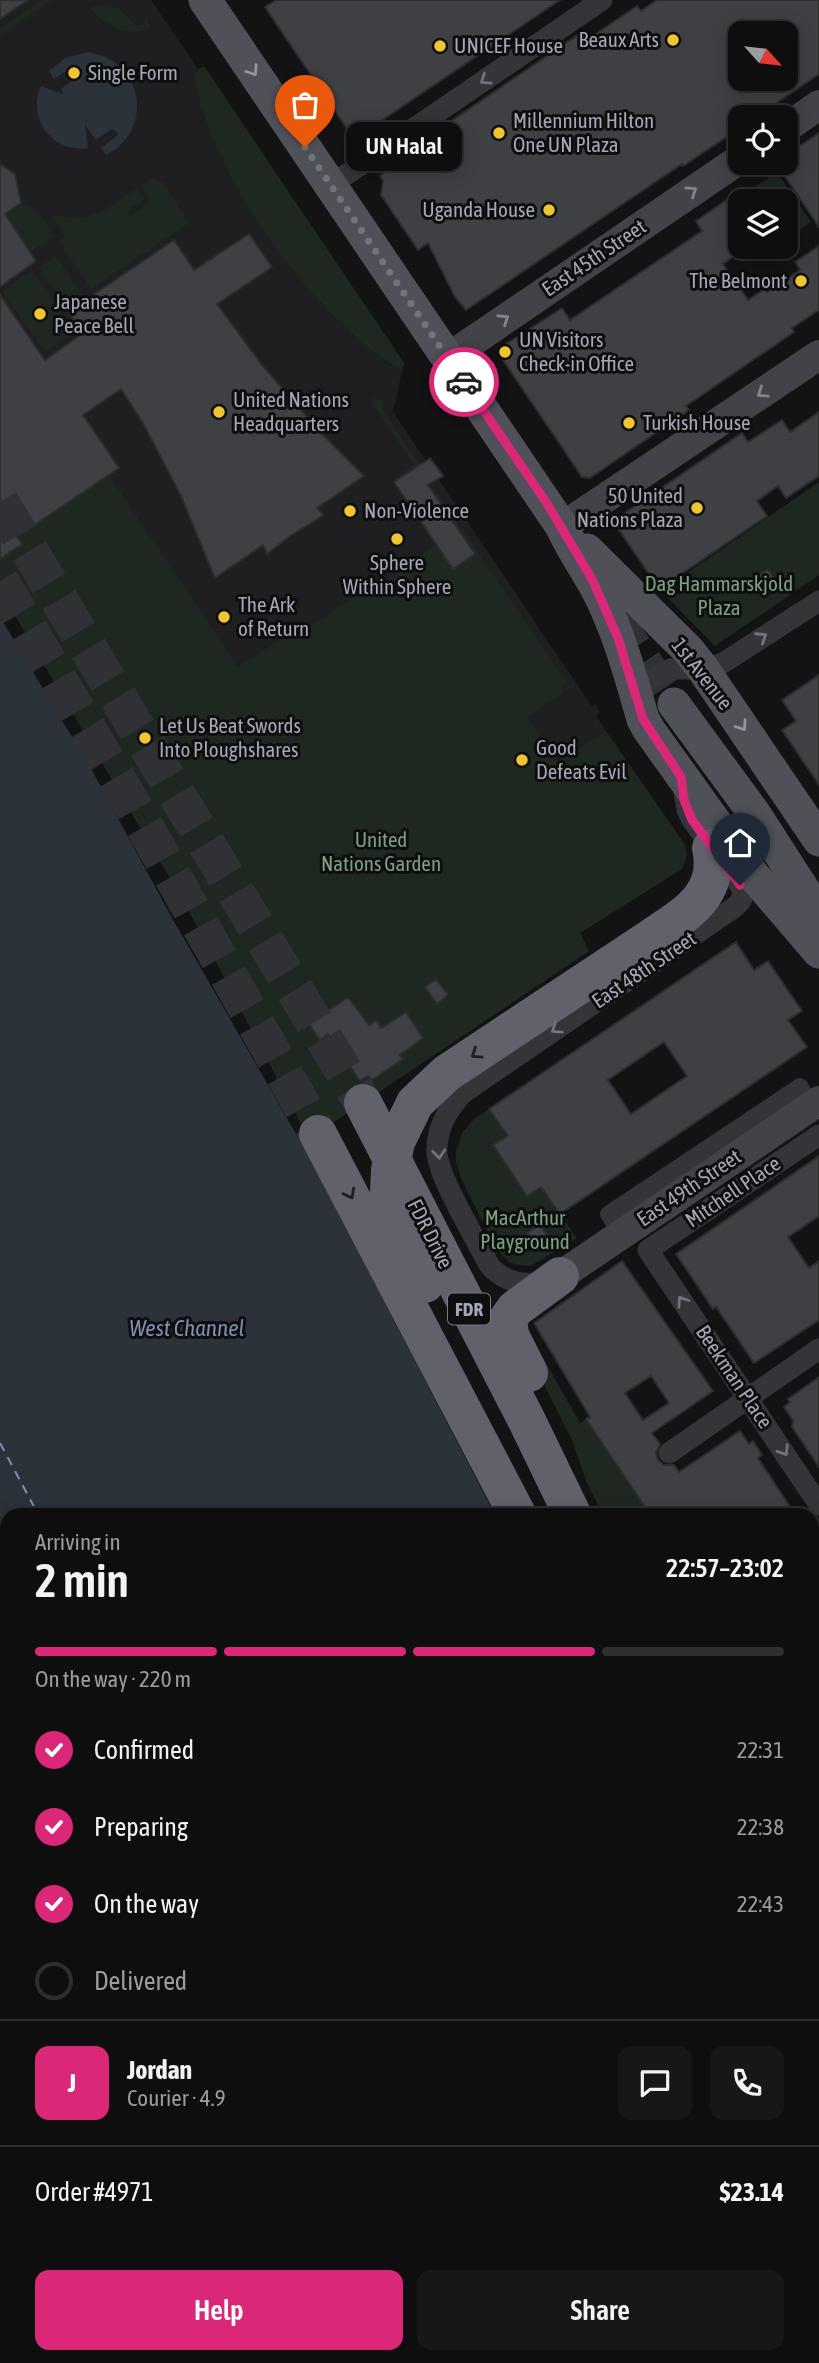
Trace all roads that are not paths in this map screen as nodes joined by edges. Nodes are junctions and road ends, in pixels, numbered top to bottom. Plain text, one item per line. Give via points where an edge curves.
1 (205, 0) edge
2 (602, 0) edge
3 (819, 105) edge
4 (798, 120) edge
5 (728, 167) edge
6 (331, 185) junction
7 (819, 355) edge
8 (448, 358) junction
9 (562, 527) junction
10 (819, 601) edge
11 (634, 688) junction
12 (690, 688) junction
13 (681, 777) junction
14 (819, 840) edge
15 (711, 848) junction
16 (819, 885) edge
17 (819, 914) edge
18 (819, 952) edge
19 (812, 1097) edge
20 (363, 1103) tunnel mouth
21 (318, 1134) tunnel mouth
22 (819, 1135) edge
23 (648, 1250) joint
24 (560, 1276) junction
25 (819, 1349) edge
26 (748, 1397) junction
27 (668, 1452) dead end
28 (819, 1504) edge
29 (515, 1508) edge
30 (540, 1508) edge
31 (569, 1508) edge
32 (588, 1508) edge

1 -> 6 main road, 1st Avenue
2 -> 6 street
3 - 4 main road
8 -> 5 main road, East 45th Street
6 - 8 main road, 1st Avenue
7 -> 9 main road
8 - 9 main road, 1st Avenue
9 - 11 main road, 1st Avenue via 602,600
9 - 12 main road, 1st Avenue via 689,651
12 -> 10 street
11 - 12 street via 670,669
11 - 13 main road, 1st Avenue via 643,719
12 -> 14 main road, 1st Avenue
12 - 16 main road
12 - 17 main road via 754,813
13 - 15 street, East 48th Street via 687,810
13 - 18 main road, 1st Avenue via 752,874
15 -> 24 street, East 48th Street via 740,885 743,896 739,904 463,1093 439,1132 437,1151 448,1185 489,1265 506,1279 521,1283
15 -> 30 highway, bridge via 714,871 708,890 688,911 447,1073 409,1112 392,1155 389,1192 397,1230
19 - 19 street via 800,1086 608,1214 613,1222
19 - 24 main road, East 49th Street
20 - 31 highway, FDR Drive / FDR
21 -> 29 highway, FDR
22 - 23 street, Mitchell Place
26 -> 23 street, Beekman Place
24 - 32 highway via 515,1310 508,1329
25 - 26 street
26 - 27 street
26 -> 28 street, Beekman Place

